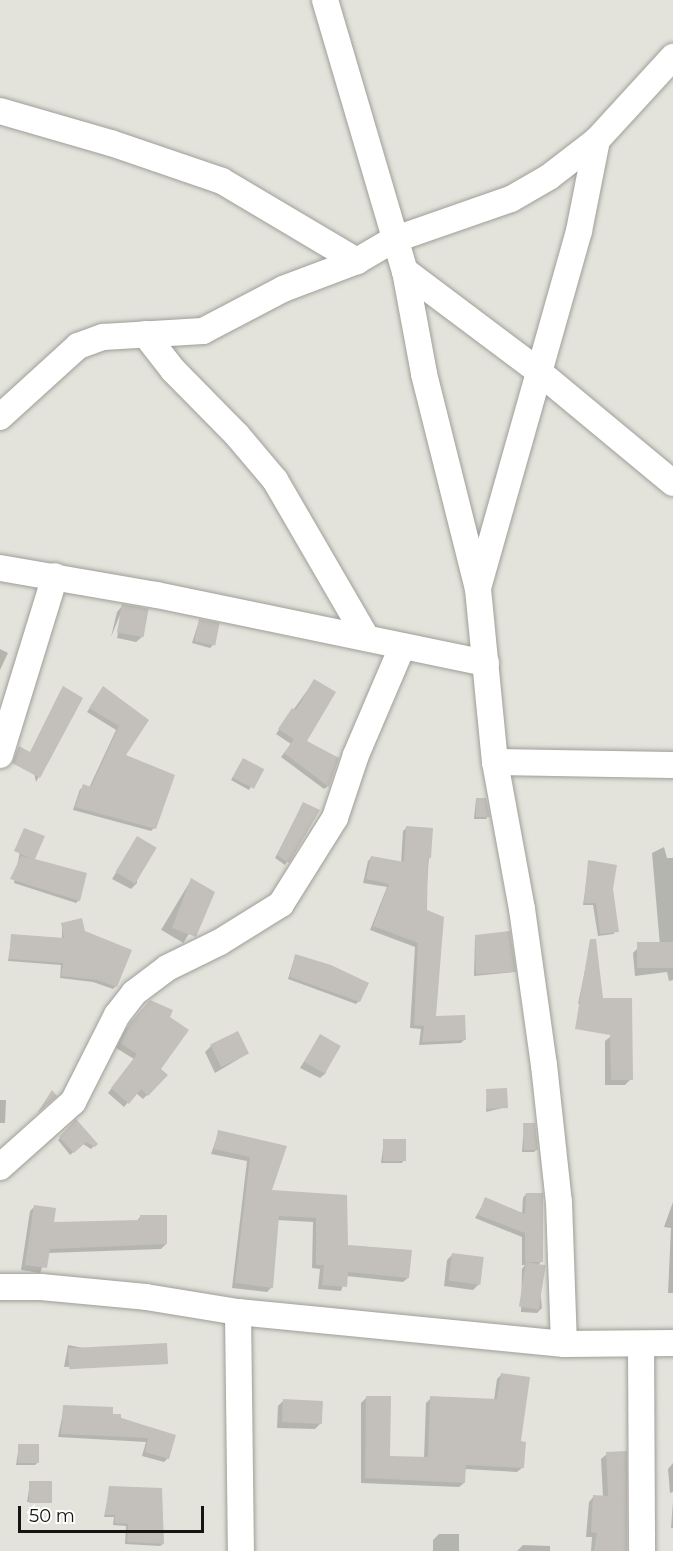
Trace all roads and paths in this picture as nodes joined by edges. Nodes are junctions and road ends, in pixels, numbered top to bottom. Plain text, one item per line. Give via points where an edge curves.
1 (325, 0) edge
2 (673, 57) edge
3 (0, 111) edge
4 (597, 141) junction
5 (393, 240) junction
6 (357, 261) junction
7 (405, 270) junction
8 (146, 334) junction
9 (538, 371) junction
10 (0, 417) edge
11 (673, 483) edge
12 (0, 567) edge
13 (55, 576) junction
14 (478, 589) junction
15 (366, 637) junction
16 (402, 646) junction
17 (486, 663) junction
18 (0, 755) edge
19 (495, 762) junction
20 (673, 765) edge
21 (0, 1167) edge
22 (0, 1287) edge
23 (238, 1312) junction
24 (673, 1343) edge
25 (564, 1344) junction
26 (641, 1345) junction
27 (241, 1551) edge
28 (642, 1551) edge

1 - 5 street
2 - 4 street
3 - 6 street via 100,139 222,182
4 - 5 street via 549,177 511,199
4 - 9 street via 579,231
5 - 6 street
5 - 7 street
6 - 8 street via 283,289 203,331
7 - 9 street
7 - 14 street via 424,374
8 - 10 street via 103,338 78,346
8 - 15 street via 173,370 275,480
9 - 11 street
9 - 14 street
12 - 13 street
13 - 15 street
13 - 18 street
14 - 17 street
15 - 16 street
16 - 17 street
16 - 21 street via 356,755 335,818 280,904 229,937 167,968 134,993 117,1015 73,1102
17 - 19 street
19 - 20 street
19 - 25 street via 522,909 544,1065 559,1202
22 - 23 street via 146,1297
23 - 25 street
23 - 27 street
24 - 26 street
25 - 26 street
26 - 28 street

